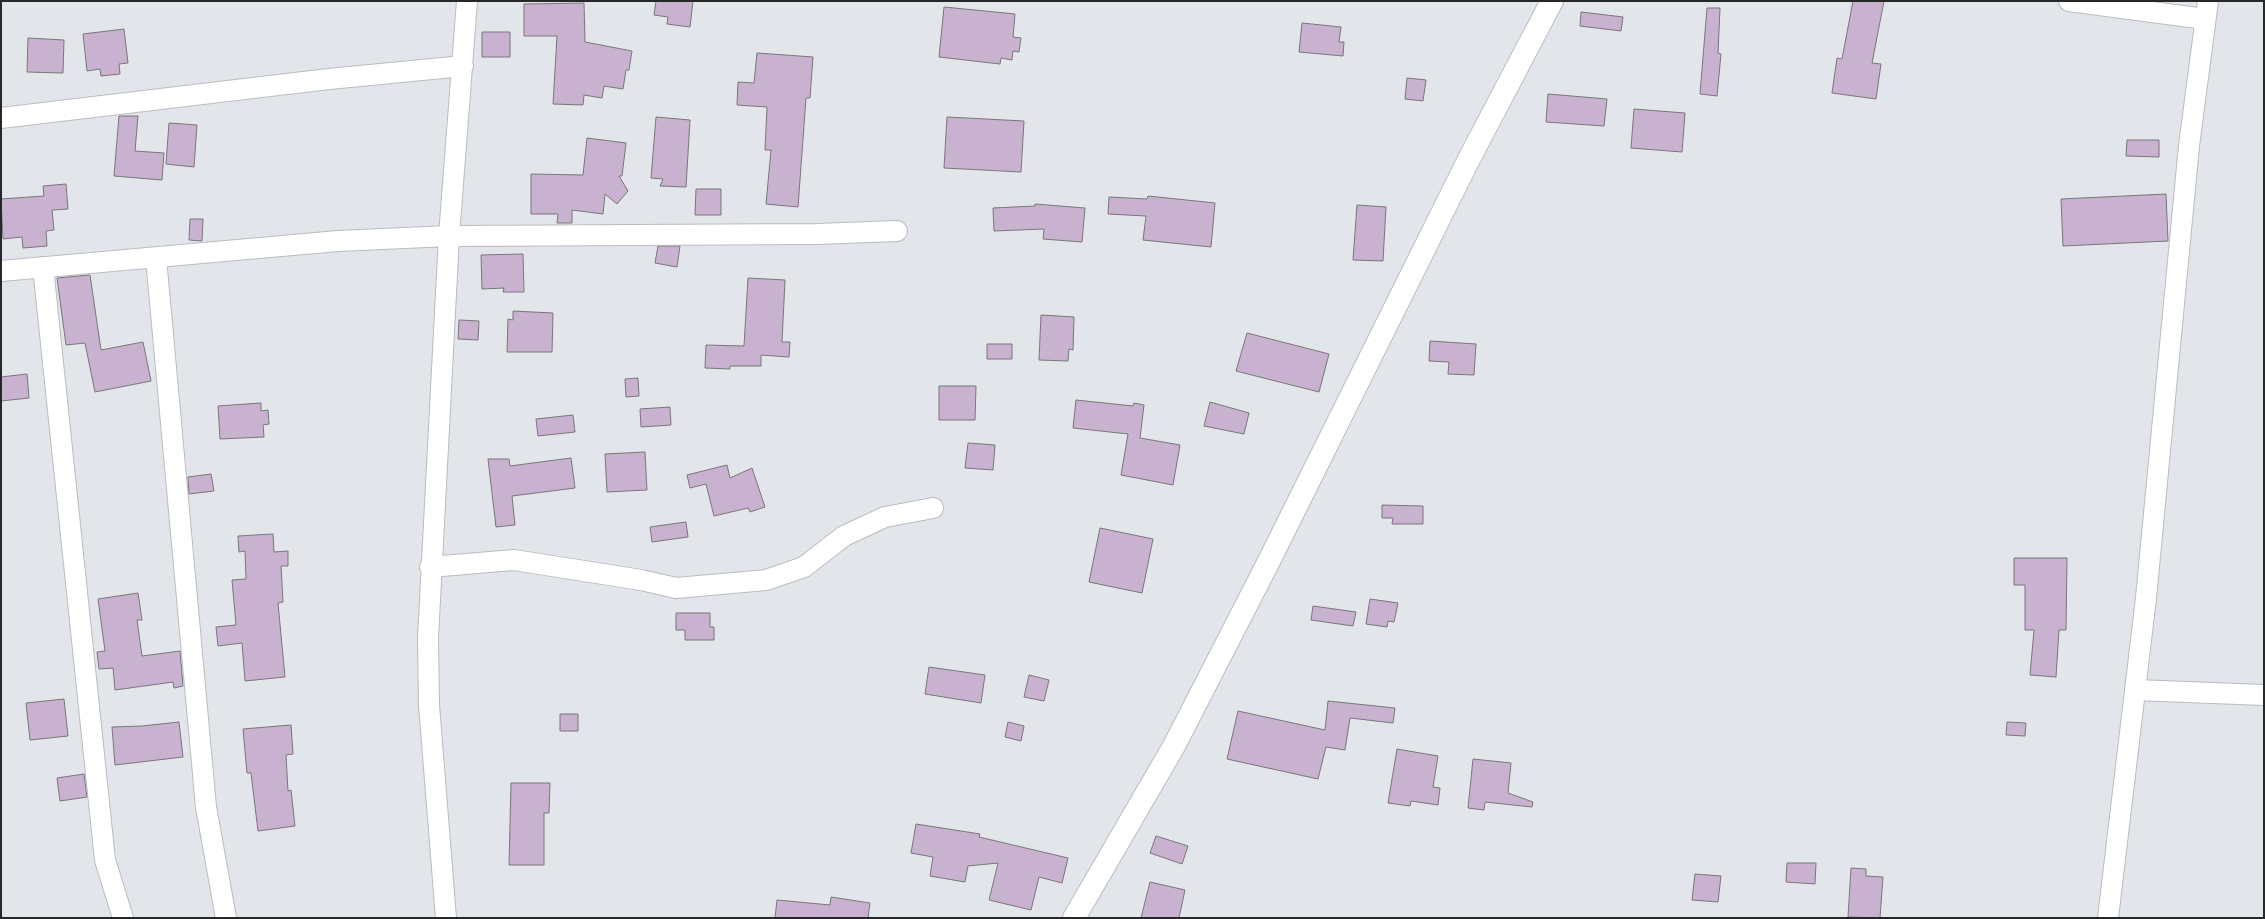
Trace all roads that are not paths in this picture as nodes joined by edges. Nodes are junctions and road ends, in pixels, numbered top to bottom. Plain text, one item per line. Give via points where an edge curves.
1 (467, 1) edge
2 (1552, 1) edge
3 (2069, 1) edge
4 (2206, 10) edge
5 (463, 66) junction
6 (1, 118) edge
7 (897, 231) dead end
8 (449, 236) junction
9 (156, 258) junction
10 (43, 267) junction
11 (1, 271) edge
12 (933, 508) dead end
13 (430, 567) junction
14 (2136, 690) junction
15 (2264, 695) edge
16 (123, 918) edge
17 (226, 918) edge
18 (446, 918) edge
19 (1074, 918) edge
20 (2108, 918) edge

1 - 5 street
2 - 19 street via 1469,159 1174,746
3 - 4 street
4 - 14 street via 2189,146 2159,475
5 - 6 street via 329,79
5 - 8 street
7 - 8 street via 809,234
8 - 9 street via 338,241
8 - 13 street via 440,430
9 - 10 street
9 - 17 street via 206,807
10 - 11 street
10 - 16 street via 105,860
12 - 13 street via 885,517 844,536 804,568 766,580 676,588 514,560
13 - 18 street via 429,705
14 - 15 street
14 - 20 street

